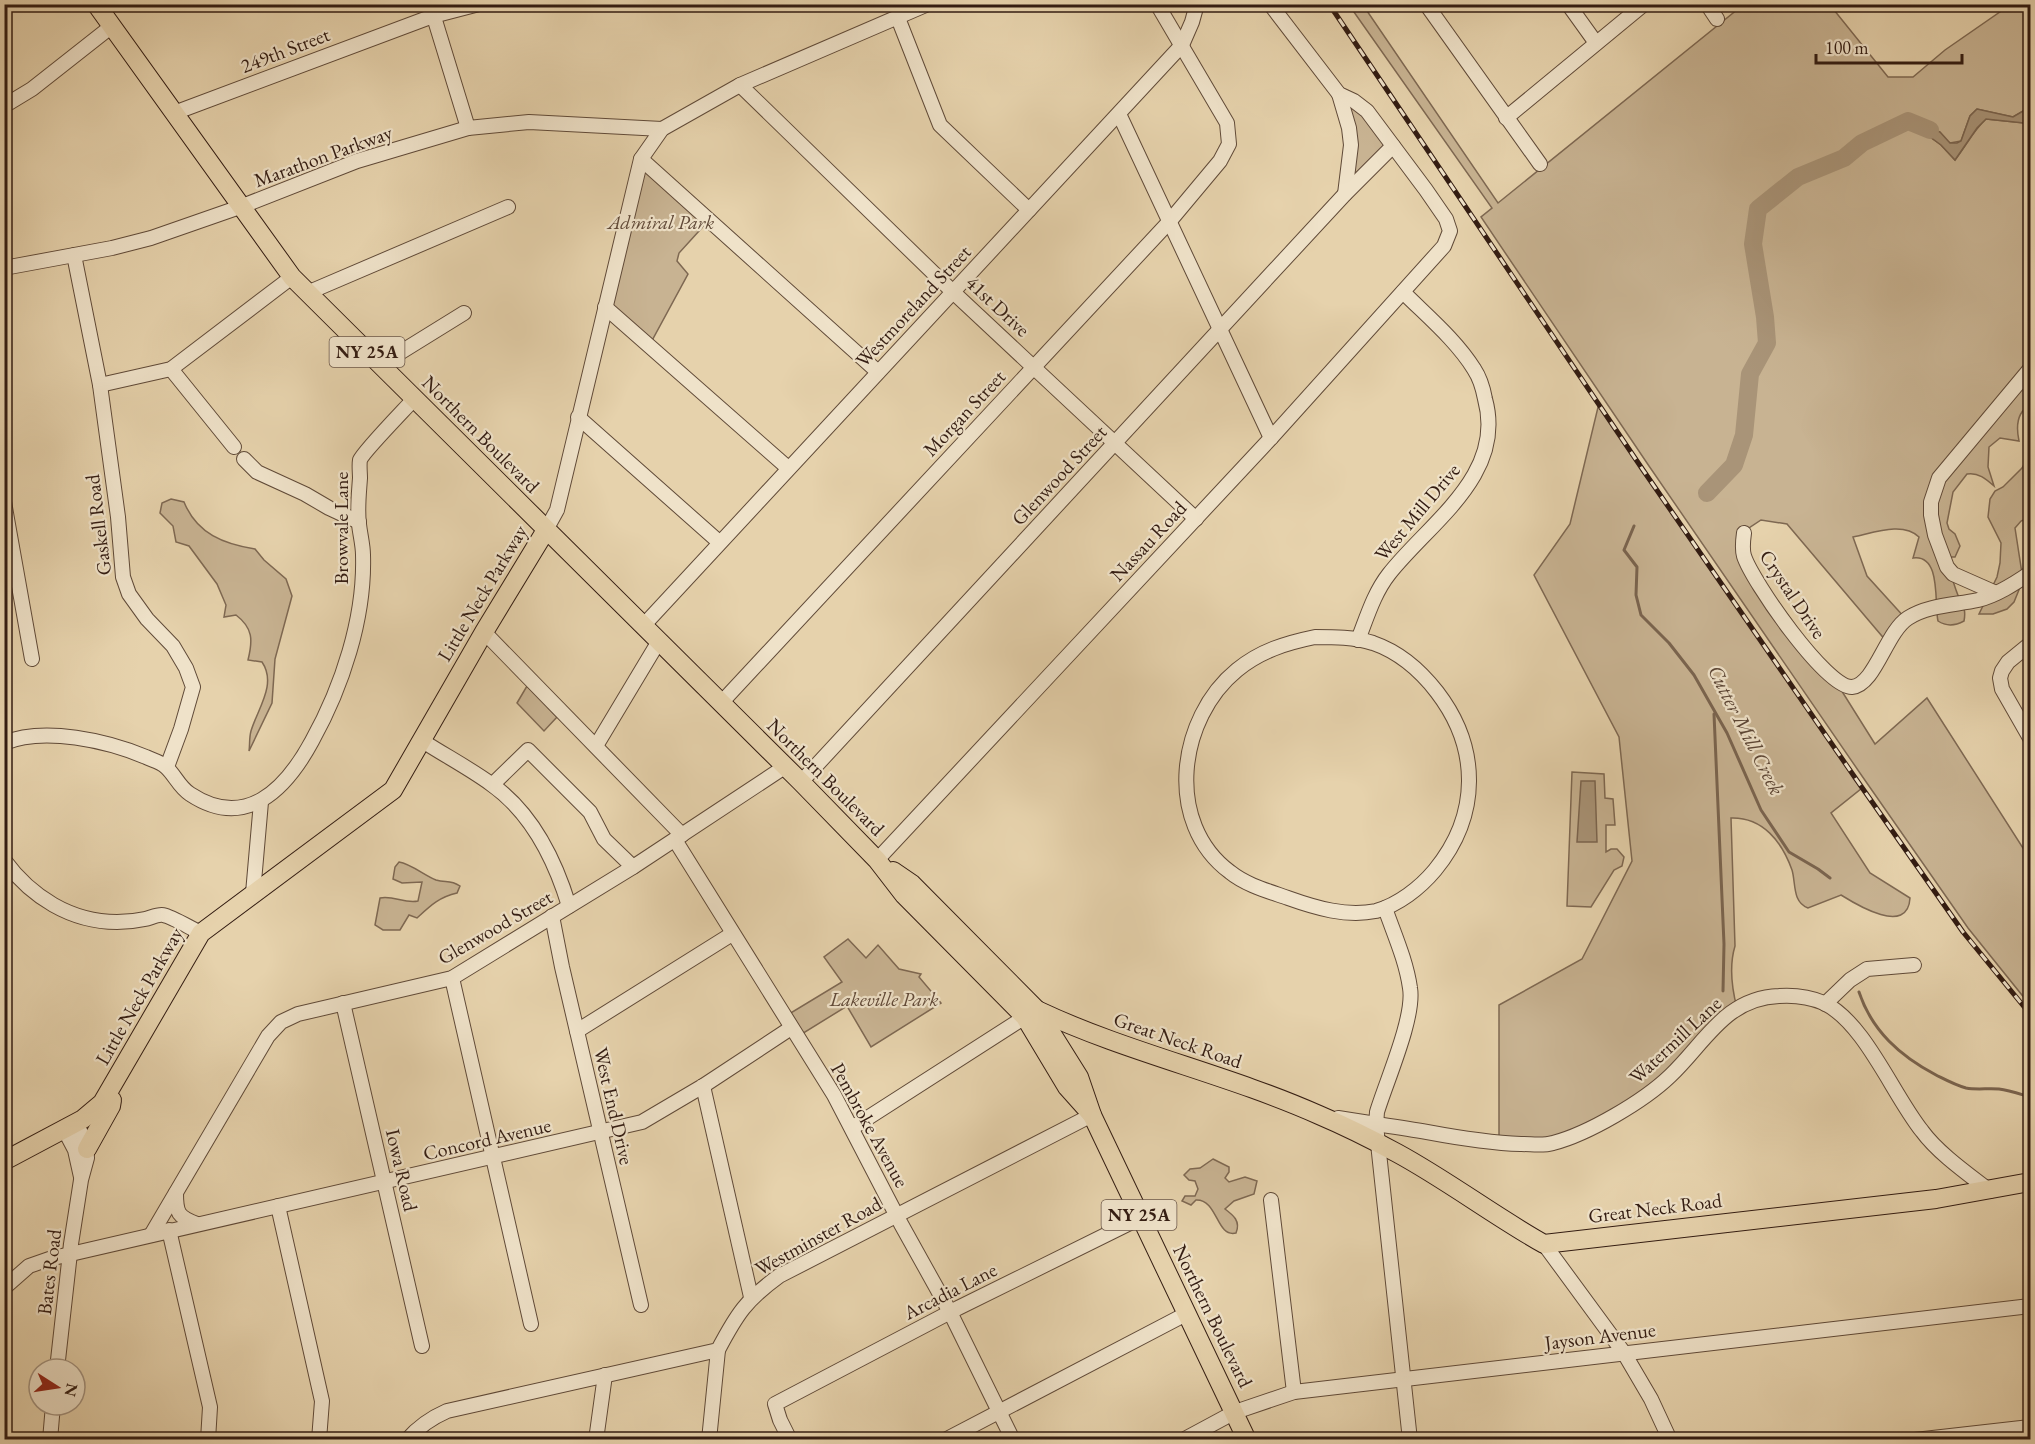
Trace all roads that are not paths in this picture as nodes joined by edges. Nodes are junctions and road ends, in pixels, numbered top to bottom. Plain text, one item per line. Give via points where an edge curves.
1 (96, 4) edge
2 (479, 4) edge
3 (928, 4) edge
4 (1157, 4) edge
5 (1197, 4) edge
6 (1270, 4) edge
7 (1426, 4) edge
8 (1568, 4) edge
9 (1644, 4) edge
10 (1707, 4) edge
11 (432, 10) edge
12 (898, 18) junction
13 (1717, 19) dead end
14 (112, 26) junction
15 (1596, 42) junction
16 (1182, 45) junction
17 (740, 85) junction
18 (1338, 94) junction
19 (4, 106) edge
20 (174, 113) junction
21 (1119, 114) junction
22 (1506, 118) junction
23 (468, 128) junction
24 (662, 129) junction
25 (1393, 146) junction
26 (641, 159) junction
27 (1540, 164) dead end
28 (1345, 194) junction
29 (240, 207) junction
30 (508, 207) dead end
31 (1029, 210) junction
32 (1169, 222) junction
33 (74, 255) junction
34 (4, 268) edge
35 (292, 277) junction
36 (953, 292) junction
37 (1403, 292) junction
38 (307, 293) junction
39 (605, 307) junction
40 (464, 313) dead end
41 (1220, 330) junction
42 (380, 365) junction
43 (1034, 367) junction
44 (171, 369) junction
45 (2031, 369) edge
46 (878, 372) junction
47 (100, 385) junction
48 (414, 399) junction
49 (578, 417) junction
50 (1271, 438) junction
51 (1115, 443) junction
52 (234, 447) dead end
53 (244, 459) dead end
54 (788, 468) junction
55 (4, 502) edge
56 (1196, 519) junction
57 (358, 522) junction
58 (546, 530) junction
59 (1744, 533) dead end
60 (719, 542) junction
61 (2031, 573) edge
62 (1996, 593) junction
63 (644, 626) junction
64 (484, 632) junction
65 (1358, 640) junction
66 (659, 641) junction
67 (2031, 644) edge
68 (32, 659) dead end
69 (721, 703) junction
70 (2031, 738) edge
71 (7, 739) edge
72 (421, 740) junction
73 (596, 746) junction
74 (786, 766) junction
75 (167, 767) junction
76 (801, 782) junction
77 (493, 784) junction
78 (261, 802) junction
79 (678, 838) junction
80 (4, 860) edge
81 (877, 860) junction
82 (633, 867) junction
83 (253, 892) junction
84 (569, 906) junction
85 (1385, 908) junction
86 (552, 916) junction
87 (201, 933) junction
88 (732, 934) junction
89 (1914, 965) dead end
90 (452, 978) junction
91 (343, 1003) junction
92 (1825, 1004) junction
93 (1031, 1014) junction
94 (791, 1028) junction
95 (577, 1031) junction
96 (1090, 1034) junction
97 (1079, 1077) junction
98 (116, 1082) junction
99 (703, 1086) junction
100 (1092, 1115) junction
101 (70, 1126) junction
102 (852, 1128) junction
103 (600, 1133) junction
104 (1377, 1134) junction
105 (87, 1149) junction
106 (492, 1158) junction
107 (5, 1160) edge
108 (81, 1179) junction
109 (385, 1182) junction
110 (2031, 1182) edge
111 (2031, 1189) edge
112 (1990, 1191) junction
113 (176, 1193) junction
114 (1271, 1200) dead end
115 (278, 1206) junction
116 (897, 1215) junction
117 (1140, 1218) junction
118 (197, 1224) junction
119 (169, 1230) junction
120 (151, 1235) junction
121 (1544, 1244) junction
122 (70, 1254) junction
123 (4, 1288) edge
124 (751, 1297) junction
125 (640, 1305) dead end
126 (2031, 1306) edge
127 (950, 1312) junction
128 (1186, 1314) junction
129 (531, 1324) dead end
130 (422, 1346) dead end
131 (718, 1350) junction
132 (1624, 1353) junction
133 (58, 1357) edge
134 (604, 1376) junction
135 (1404, 1379) junction
136 (1294, 1392) junction
137 (998, 1412) junction
138 (1235, 1412) junction
139 (52, 1417) edge
140 (2031, 1427) edge
141 (50, 1440) edge
142 (208, 1440) edge
143 (320, 1440) edge
144 (407, 1440) edge
145 (596, 1440) edge
146 (709, 1440) edge
147 (790, 1440) edge
148 (945, 1440) edge
149 (1013, 1440) edge
150 (1183, 1440) edge
151 (1247, 1440) edge
152 (1410, 1440) edge
153 (1670, 1440) edge
154 (1914, 1440) edge

1 - 14 main road, Northern Boulevard
2 - 11 street, 249th Street
3 - 12 street, Little Neck Parkway
4 - 16 street
5 - 16 street, Westmoreland Street
6 - 18 street
7 - 22 street
8 - 15 street
9 - 15 street
10 - 13 street
11 - 20 street, 249th Street
11 - 23 street
12 - 17 street, Little Neck Parkway
12 - 31 street via 940,125
14 - 19 street via 32,89
14 - 20 main road, Northern Boulevard
15 - 22 street
16 - 21 street, Westmoreland Street
16 - 32 street, Morgan Street via 1227,123 1228,144 1220,161
17 - 24 street, Little Neck Parkway
17 - 36 street, 41st Drive
18 - 25 street via 1367,111
18 - 28 street via 1351,145
20 - 29 main road, Northern Boulevard
21 - 31 street, Westmoreland Street
21 - 32 street
22 - 27 street
23 - 24 street, Marathon Parkway via 529,122
23 - 29 street, Marathon Parkway via 357,161
24 - 26 street, Little Neck Parkway
25 - 28 street, Glenwood Street
25 - 37 street, Nassau Road via 1446,219 1450,231 1444,246
26 - 39 street, Little Neck Parkway
26 - 46 street
28 - 41 street, Glenwood Street
29 - 33 street, Marathon Parkway via 151,238
29 - 35 main road, Northern Boulevard
30 - 38 street
31 - 36 street, Westmoreland Street
32 - 41 street
32 - 43 street, Morgan Street
33 - 34 street, Marathon Parkway
33 - 47 street, Gaskell Road
35 - 38 main road, Northern Boulevard / NY 25A
35 - 44 street
36 - 43 street, 41st Drive
36 - 46 street, Westmoreland Street
37 - 50 street, Nassau Road
37 - 65 street, West Mill Drive via 1476,371 1488,409 1488,438 1481,464 1467,490 1388,576 1372,603
38 - 42 main road, Northern Boulevard / NY 25A
39 - 49 street, Little Neck Parkway
39 - 54 street
40 - 42 street
41 - 50 street
41 - 51 street, Glenwood Street
42 - 48 main road, Northern Boulevard / NY 25A
43 - 51 street, 41st Drive
43 - 69 street, Morgan Street
44 - 47 street
44 - 52 street
45 - 62 street via 1939,478 1931,502 1935,535 1947,567 1953,574
46 - 54 street, Westmoreland Street
47 - 75 street, Gaskell Road via 123,577 129,594 186,668 192,687
48 - 57 street, Browvale Lane via 360,460
48 - 58 main road, Northern Boulevard / NY 25A
49 - 58 street, Little Neck Parkway via 556,513
49 - 60 street
50 - 56 street, Nassau Road
51 - 56 street, 41st Drive
51 - 76 street, Glenwood Street
53 - 57 street via 257,472
54 - 60 street, Westmoreland Street
55 - 68 street
56 - 81 street, Nassau Road
57 - 78 street, Browvale Lane via 363,554 356,629 329,709 286,780
58 - 63 main road, Northern Boulevard / NY 25A
58 - 64 main road, Little Neck Parkway
59 - 62 street, Crystal Drive via 1744,555 1760,586 1800,645 1845,686 1858,686 1867,679 1887,642 1906,619 1919,612
60 - 63 street, Westmoreland Street
61 - 62 street
63 - 66 main road, Northern Boulevard / NY 25A
64 - 72 main road, Little Neck Parkway
64 - 73 street, Pembroke Avenue
65 - 85 street via 1390,650 1418,670 1452,714 1467,755 1467,802 1451,848 1428,878
65 - 85 street via 1315,636 1288,642 1236,670 1209,701 1192,737 1186,777 1188,803 1202,842 1214,858 1245,881 1324,909 1350,913
66 - 69 main road, Northern Boulevard / NY 25A
66 - 73 street
67 - 70 street via 2008,662 2000,678 2002,689
69 - 74 main road, Northern Boulevard / NY 25A
71 - 75 street, Browvale Lane via 59,736 98,741
72 - 77 street
72 - 83 main road, Little Neck Parkway via 393,790
73 - 79 street, Pembroke Avenue
74 - 76 main road, Northern Boulevard / NY 25A
74 - 79 street, Glenwood Street
75 - 78 street, Browvale Lane via 179,785 202,801 232,808
76 - 81 main road, Northern Boulevard / NY 25A
77 - 82 street via 528,750 590,812 604,839
77 - 84 street via 533,827
78 - 83 street
79 - 82 street, Glenwood Street
79 - 88 street, Pembroke Avenue
80 - 87 street via 34,892 60,909 117,922 162,915
81 - 93 main road, Northern Boulevard / NY 25A via 912,884
82 - 84 street, Glenwood Street
83 - 87 main road, Little Neck Parkway
84 - 86 street, Glenwood Street
85 - 104 street via 1411,989 1405,1028 1377,1112
86 - 90 street, Glenwood Street
86 - 95 street, West End Drive
87 - 98 main road, Little Neck Parkway
88 - 94 street, Pembroke Avenue
88 - 95 street
89 - 92 street via 1867,969
90 - 91 street, Glenwood Street
90 - 106 street
91 - 109 street, Iowa Road
91 - 113 street, Glenwood Street via 298,1014 274,1028
92 - 104 street, Watermill Lane via 1794,995 1770,996 1733,1010 1649,1094 1556,1143
92 - 112 street via 1860,1035 1923,1134
93 - 96 main road, Great Neck Road
93 - 97 main road, Northern Boulevard / NY 25A
93 - 100 main road, Northern Boulevard / NY 25A via 1067,1087
93 - 102 street
94 - 99 street, Concord Avenue
94 - 102 street, Pembroke Avenue
95 - 103 street, West End Drive
96 - 97 main road via 1074,1045
96 - 104 main road, Great Neck Road
97 - 100 main road, Northern Boulevard / NY 25A
98 - 101 main road, Little Neck Parkway via 95,1110
98 - 105 main road via 111,1106
99 - 103 street, Concord Avenue via 645,1121
99 - 124 street
100 - 116 street, Westminster Road
100 - 117 main road, Northern Boulevard / NY 25A
101 - 105 street
101 - 107 main road, Little Neck Parkway
101 - 108 street, Bates Road
102 - 116 street, Pembroke Avenue
103 - 106 street, Concord Avenue
103 - 125 street, West End Drive
104 - 121 main road, Great Neck Road via 1396,1152
104 - 135 street
105 - 108 street, Bates Road
106 - 109 street, Concord Avenue
106 - 129 street
108 - 122 street, Bates Road
109 - 115 street, Concord Avenue
109 - 130 street, Iowa Road
110 - 112 main road, Great Neck Road
111 - 112 main road
112 - 121 main road, Great Neck Road
113 - 118 street via 179,1215
113 - 120 street, Glenwood Street
114 - 136 street
115 - 118 street, Concord Avenue
115 - 143 street via 322,1401
116 - 124 street, Westminster Road via 779,1276
116 - 127 street, Pembroke Avenue
117 - 127 street, Arcadia Lane
117 - 128 main road, Northern Boulevard / NY 25A
118 - 119 street, Concord Avenue
119 - 120 street, Concord Avenue
119 - 142 street via 210,1407
120 - 122 street, Concord Avenue
121 - 132 street
122 - 123 street, Concord Avenue via 29,1266
122 - 133 street, Bates Road
124 - 131 street, Westminster Road
126 - 132 street, Jayson Avenue
127 - 137 street, Pembroke Avenue
127 - 147 street, Arcadia Lane via 775,1404
128 - 137 street
128 - 138 main road, Northern Boulevard / NY 25A
131 - 134 street
131 - 146 street
132 - 135 street, Jayson Avenue
132 - 153 street
134 - 144 street via 447,1411 429,1419
134 - 145 street
135 - 136 street, Jayson Avenue
135 - 152 street
136 - 138 street, Jayson Avenue
137 - 148 street
137 - 149 street, Pembroke Avenue
138 - 150 street, Jayson Avenue
138 - 151 main road, Northern Boulevard / NY 25A
139 - 141 street
140 - 154 street

